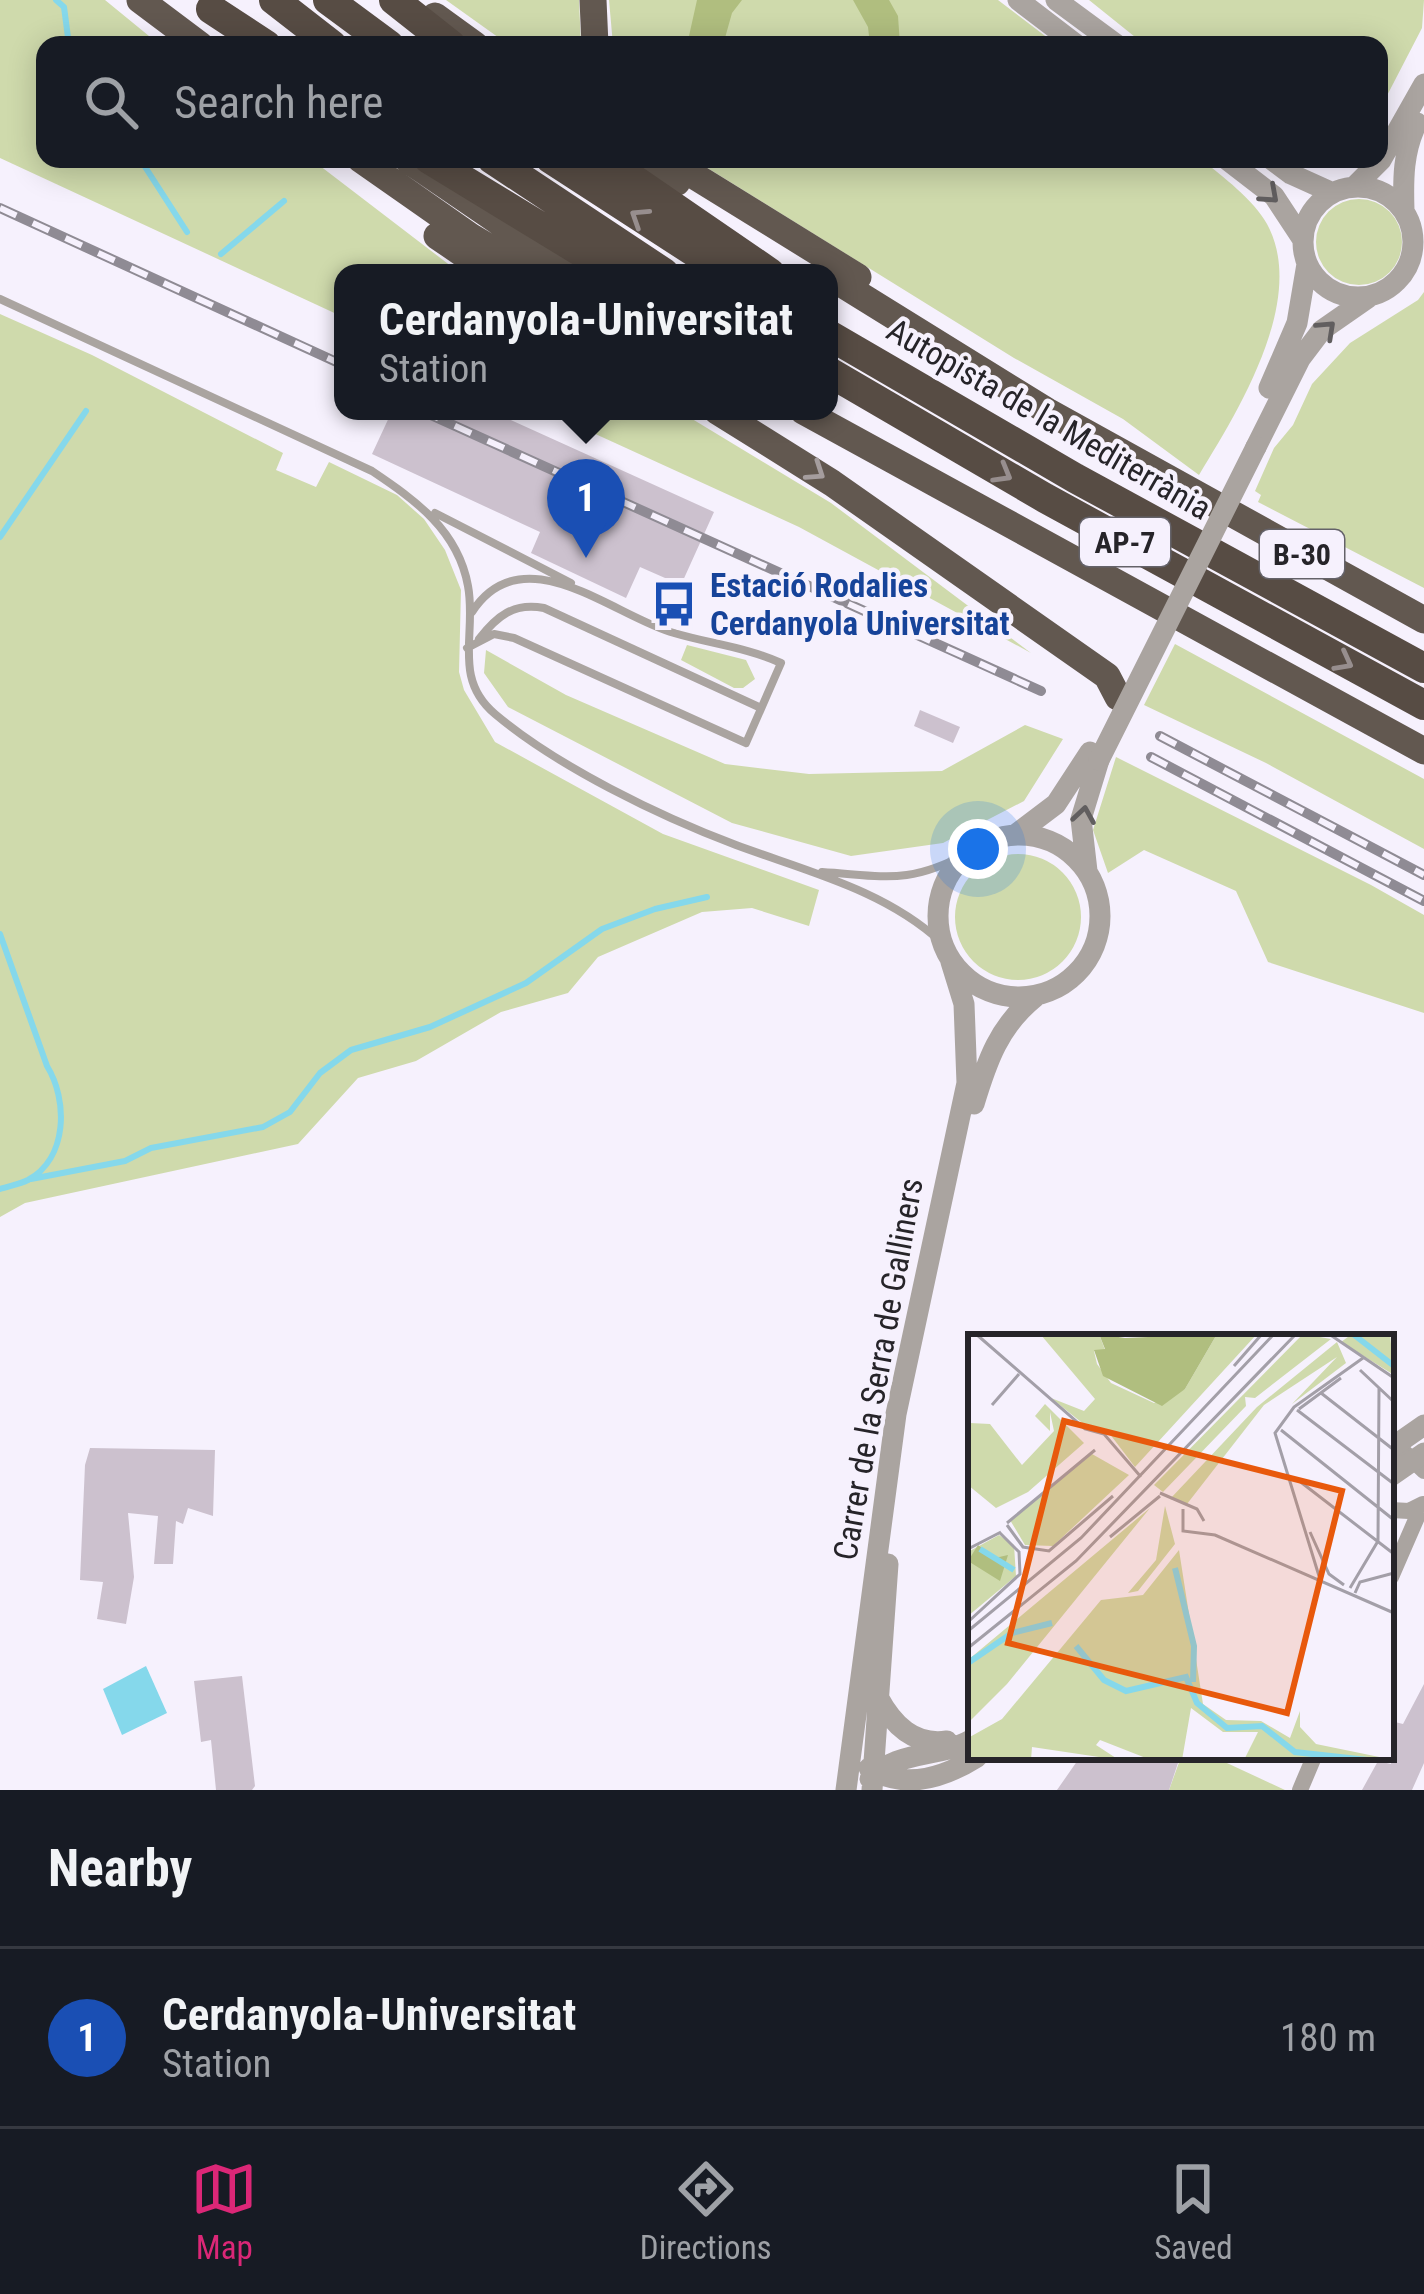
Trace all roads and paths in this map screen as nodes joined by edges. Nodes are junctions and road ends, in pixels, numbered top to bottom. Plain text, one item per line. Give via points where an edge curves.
1 (140, 0) edge
2 (274, 0) edge
3 (328, 0) edge
4 (394, 0) edge
5 (413, 0) edge
6 (593, 0) edge
7 (1018, 0) edge
8 (1055, 0) edge
9 (205, 5) edge
10 (188, 36) edge
11 (244, 36) edge
12 (252, 36) edge
13 (320, 36) edge
14 (377, 36) edge
15 (440, 36) edge
16 (463, 36) edge
17 (595, 36) edge
18 (1065, 36) edge
19 (1105, 36) edge
20 (1424, 84) edge
21 (1424, 109) edge
22 (1388, 148) edge
23 (352, 168) edge
24 (373, 168) edge
25 (420, 168) edge
26 (444, 168) edge
27 (506, 168) edge
28 (565, 168) edge
29 (617, 168) edge
30 (654, 168) edge
31 (682, 168) edge
32 (1238, 168) edge
33 (1284, 168) edge
34 (1371, 168) edge
35 (1344, 190) junction
36 (1404, 210) junction
37 (1303, 240) junction
38 (479, 264) edge
39 (517, 264) edge
40 (561, 264) edge
41 (601, 264) edge
42 (650, 264) edge
43 (713, 264) edge
44 (757, 264) edge
45 (808, 264) edge
46 (838, 264) edge
47 (838, 264) edge
48 (1307, 264) junction
49 (838, 282) edge
50 (1370, 296) junction
51 (0, 299) edge
52 (838, 320) edge
53 (838, 340) edge
54 (838, 377) edge
55 (838, 394) edge
56 (948, 405) junction
57 (1047, 411) junction
58 (730, 420) edge
59 (819, 420) edge
60 (1250, 445) junction
61 (963, 452) junction
62 (422, 505) junction
63 (577, 587) junction
64 (469, 618) junction
65 (1424, 620) edge
66 (478, 640) junction
67 (466, 649) junction
68 (1424, 668) edge
69 (1118, 697) junction
70 (1424, 705) edge
71 (761, 708) junction
72 (1424, 751) edge
73 (1094, 756) junction
74 (1015, 835) junction
75 (968, 853) junction
76 (814, 871) junction
77 (1088, 871) junction
78 (946, 952) junction
79 (1034, 997) junction
80 (1424, 1425) edge
81 (1424, 1436) edge
82 (1408, 1457) edge
83 (1423, 1505) edge
84 (1394, 1570) edge
85 (878, 1697) junction
86 (855, 1710) junction
87 (968, 1731) edge
88 (968, 1741) edge
89 (972, 1760) edge
90 (988, 1760) edge
91 (1313, 1760) edge
92 (870, 1785) edge
93 (846, 1790) edge
94 (924, 1790) edge
95 (924, 1790) edge
96 (947, 1790) edge
97 (1300, 1790) edge

1 - 10 highway
2 - 13 highway
3 - 14 highway
4 - 15 highway
5 - 16 highway
6 - 17 highway
7 - 18 street
8 - 19 street
9 - 11 highway
9 - 12 highway
20 - 22 street
21 - 36 street via 1406,154
23 - 38 highway
24 - 39 highway
25 - 40 highway
26 - 41 highway
27 - 42 highway
43 -> 28 highway
29 - 44 highway
30 - 45 highway, B-30
31 - 47 highway
32 -> 37 street via 1274,196
33 - 35 street
34 - 35 street
35 - 36 street via 1382,192
35 - 37 street via 1311,213
36 - 50 street via 1413,231 1411,260 1395,284
37 - 48 street
46 - 57 highway via 1012,377
48 - 50 street via 1333,291
48 - 60 street via 1297,323
49 - 57 highway, B-30
60 -> 50 street via 1322,330
51 - 62 lane via 372,471
52 - 56 highway
53 - 56 highway, Autopista de la Mediterrània / AP-7
54 - 61 highway, Autopista de la Mediterrània / AP-7
55 - 61 highway
56 - 68 highway, Autopista de la Mediterrània / AP-7
57 - 65 highway, B-30
58 -> 69 highway via 1107,676
59 - 72 highway
60 - 69 street
60 - 73 street, bridge
61 -> 70 highway, Autopista de la Mediterrània / AP-7
62 - 63 lane
62 - 64 lane via 459,558
63 - 64 lane via 508,584 482,597
63 - 71 lane via 669,632 782,663
64 - 67 lane
66 - 67 lane
66 - 71 lane via 514,608 544,608
66 - 71 lane via 514,638 746,743
67 - 76 lane via 478,696 535,742 652,809
69 - 73 street
73 - 74 street via 1056,804
77 -> 73 street via 1081,819
74 - 75 street
74 - 77 street via 1052,842
75 - 76 lane via 909,878
75 - 78 street via 941,889 937,915
76 - 78 lane via 921,923
77 - 79 street via 1100,910 1096,944 1077,974
78 - 79 street via 992,989
78 - 86 street, Carrer de la Serra de Galliners via 967,1026 965,1097 907,1354
79 - 85 street, Carrer de la Serra de Galliners via 1008,1022 986,1064 935,1261 892,1506
80 - 82 street
81 - 82 street
83 - 84 street
85 - 87 street via 902,1730 926,1743
85 - 92 street, Carrer de la Serra de Galliners
86 - 92 street
86 - 93 street, Carrer de la Serra de Galliners
88 - 92 street via 902,1759
89 - 95 street
90 - 96 street
91 - 97 street
92 - 94 street

